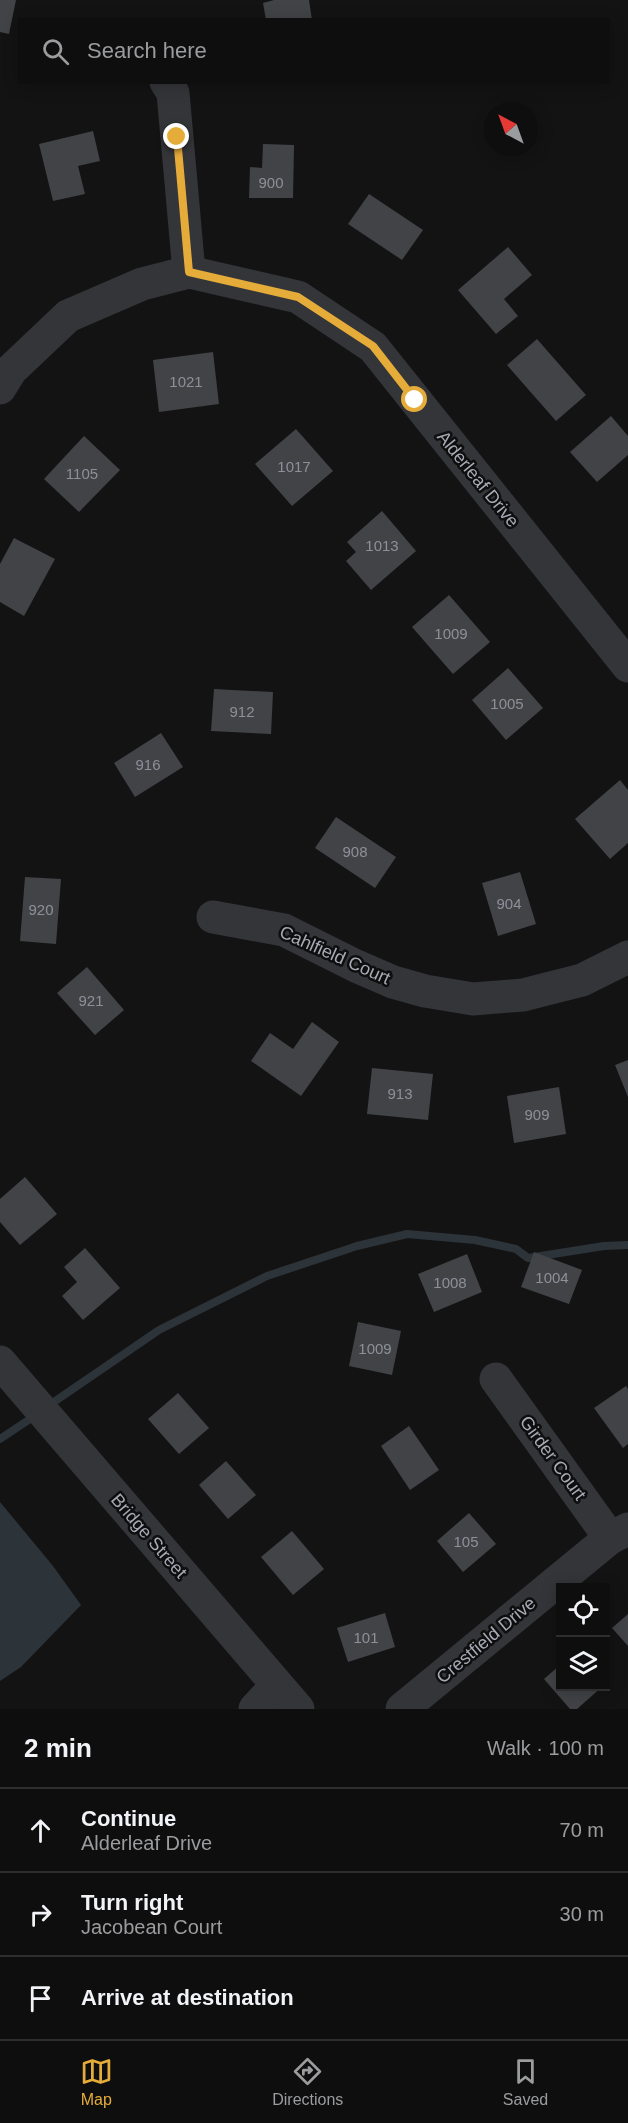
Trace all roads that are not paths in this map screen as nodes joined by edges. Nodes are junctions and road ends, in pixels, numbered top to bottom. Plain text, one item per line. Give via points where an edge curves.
1 (167, 84) edge
2 (189, 272) junction
3 (0, 388) edge
4 (628, 666) edge
5 (213, 917) dead end
6 (628, 957) edge
7 (0, 1362) edge
8 (496, 1379) dead end
9 (619, 1533) edge
10 (288, 1697) edge
11 (255, 1709) edge
12 (402, 1709) edge

1 - 2 street via 173,93
2 - 3 street, Alderleaf Drive via 142,284 68,315 11,370
2 - 4 street, Alderleaf Drive via 298,297 373,346
5 - 6 street, Cahlfield Court via 284,930 393,982 472,999 523,995 582,980
7 - 10 street, Bridge Street
8 - 9 street, Girder Court
9 - 12 street, Crestfield Drive
10 - 11 street

